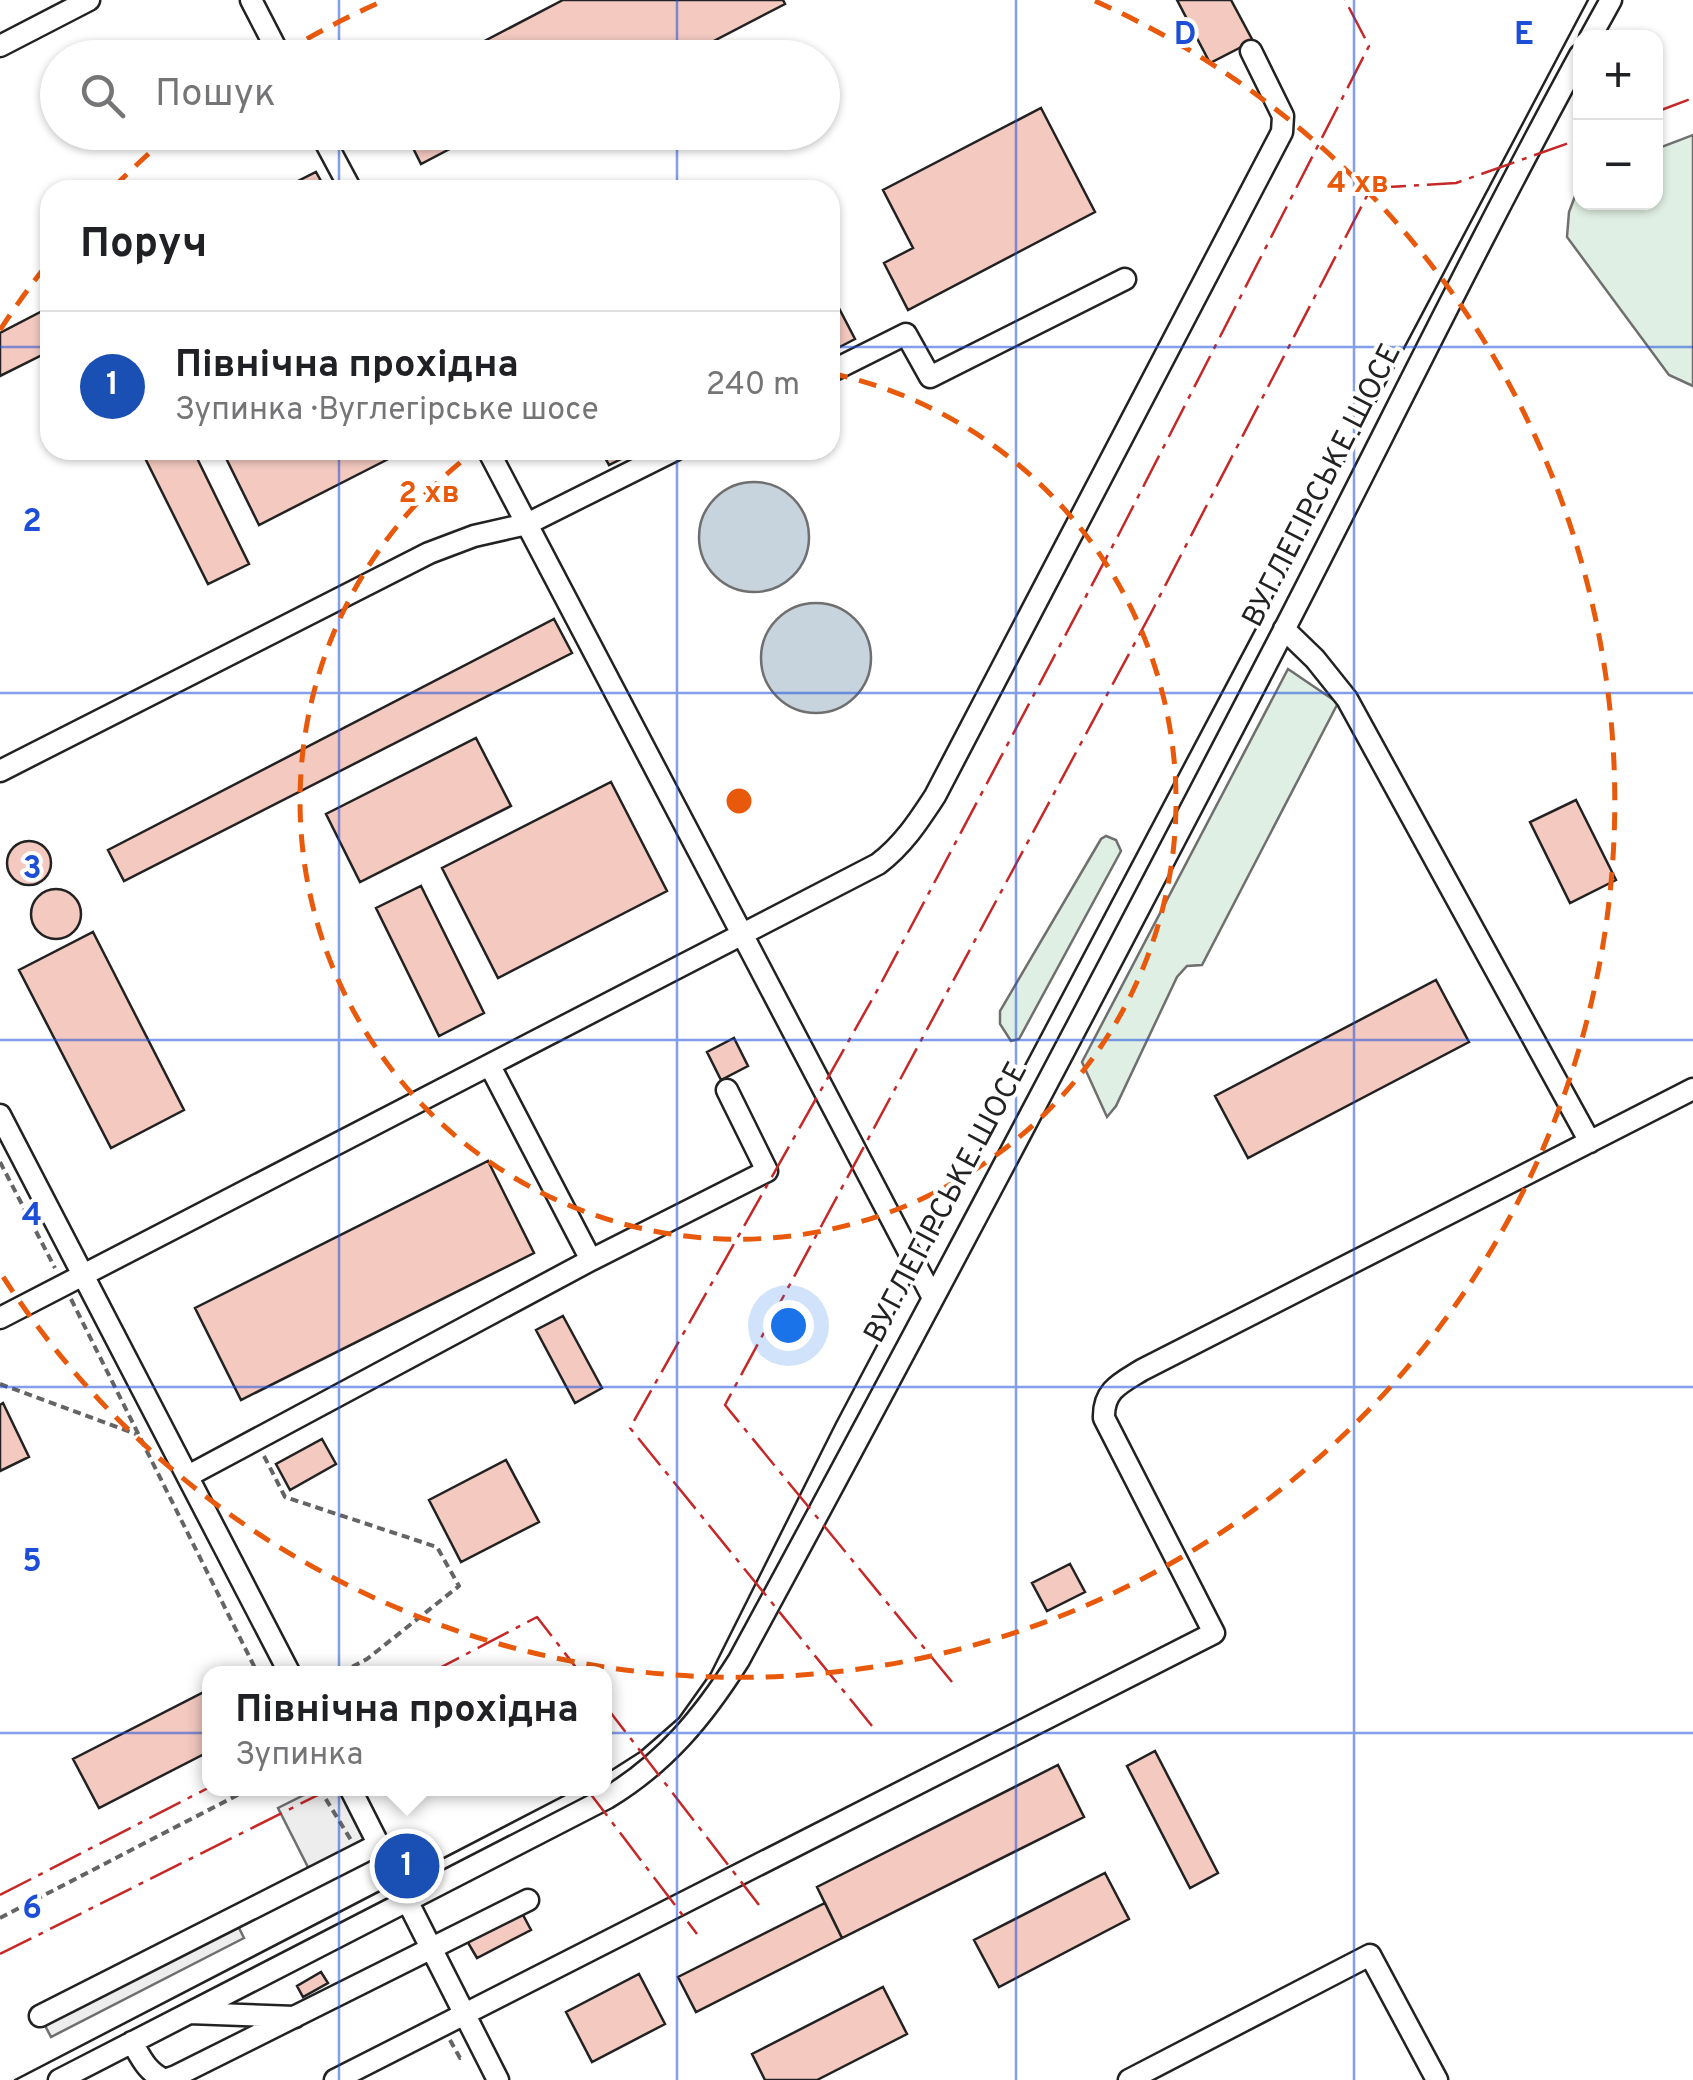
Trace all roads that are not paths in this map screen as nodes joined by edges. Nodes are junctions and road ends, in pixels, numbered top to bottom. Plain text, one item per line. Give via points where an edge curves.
1 (89, 0) edge
2 (250, 0) edge
3 (1611, 0) edge
4 (1594, 30) edge
5 (271, 40) edge
6 (0, 46) edge
7 (1250, 51) dead end
8 (1573, 68) edge
9 (330, 150) edge
10 (346, 180) edge
11 (1124, 279) dead end
12 (840, 367) edge
13 (493, 460) edge
14 (654, 460) edge
15 (527, 524) junction
16 (1284, 629) junction
17 (0, 771) edge
18 (744, 935) junction
19 (490, 1066) junction
20 (1693, 1089) edge
21 (728, 1090) dead end
22 (0, 1115) edge
23 (1590, 1142) junction
24 (591, 1260) junction
25 (74, 1280) junction
26 (932, 1296) junction
27 (0, 1318) edge
28 (188, 1476) junction
29 (286, 1666) edge
30 (612, 1795) edge
31 (354, 1796) edge
32 (610, 1796) edge
33 (378, 1844) junction
34 (407, 1899) junction
35 (528, 1900) dead end
36 (432, 1949) junction
37 (187, 2013) junction
38 (463, 2013) junction
39 (40, 2016) dead end
40 (297, 2016) junction
41 (132, 2042) junction
42 (58, 2080) edge
43 (335, 2080) edge
44 (498, 2080) edge
45 (1129, 2080) edge
46 (1437, 2080) edge

1 - 6 street
2 - 5 street
3 - 4 street
7 - 18 street via 1283,116 1282,132 935,796 906,840 878,864
8 - 16 street, ВУГЛЕГІРСЬКЕ ШОСЕ
9 - 10 street
11 - 12 street via 930,377 906,334
13 - 15 street
14 - 15 street
15 - 17 street via 430,553
15 - 18 street
16 - 23 street via 1347,699
16 - 26 street, ВУГЛЕГІРСЬКЕ ШОСЕ
18 - 19 street
18 - 26 street
19 - 24 street
19 - 25 street
20 - 23 street
21 - 24 street via 768,1170
22 - 25 street
23 - 38 street via 1110,1392 1104,1418 1214,1633
24 - 28 street
25 - 27 street
25 - 28 street
26 - 30 street, ВУГЛЕГІРСЬКЕ ШОСЕ via 739,1660 684,1738
28 - 29 street
31 - 33 street
32 - 34 street, ВУГЛЕГІРСЬКЕ ШОСЕ
33 - 34 street
33 - 39 street
34 - 36 street
34 - 37 street, ВУГЛЕГІРСЬКЕ ШОСЕ
35 - 36 street
36 - 38 street
36 - 40 street
37 - 40 street
37 - 41 street, ВУГЛЕГІРСЬКЕ ШОСЕ
38 - 43 street
38 - 44 street
40 - 41 street via 165,2080 147,2068
41 - 42 street, ВУГЛЕГІРСЬКЕ ШОСЕ
45 - 46 street via 1370,1954

